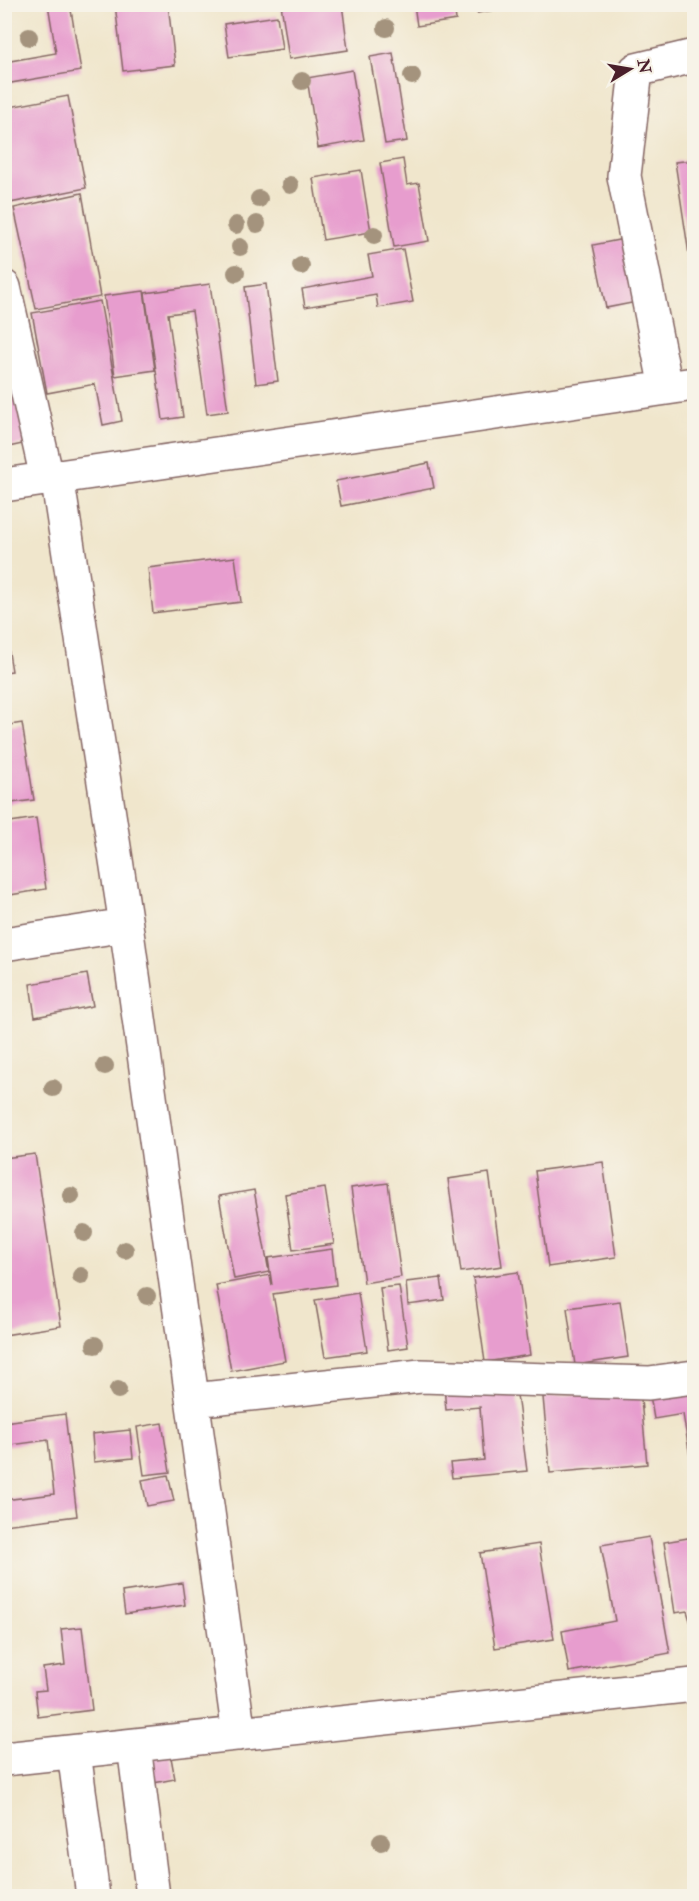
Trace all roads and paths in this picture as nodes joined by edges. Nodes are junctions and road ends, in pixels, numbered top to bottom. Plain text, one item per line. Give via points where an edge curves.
1 (694, 56) edge
2 (4, 286) edge
3 (680, 386) edge
4 (52, 477) junction
5 (4, 485) edge
6 (126, 925) junction
7 (4, 944) edge
8 (694, 1377) edge
9 (193, 1400) junction
10 (694, 1685) edge
11 (239, 1734) junction
12 (134, 1746) junction
13 (74, 1752) junction
14 (4, 1759) edge
15 (93, 1896) edge
16 (153, 1896) edge

1 - 3 street via 636,70 624,176
2 - 4 street
3 - 4 street
4 - 5 street
4 - 6 street
6 - 7 street
6 - 9 street
8 - 9 street via 649,1383 421,1376
9 - 11 street
10 - 11 street
11 - 12 street
12 - 13 street
12 - 16 street
13 - 14 street
13 - 15 street

